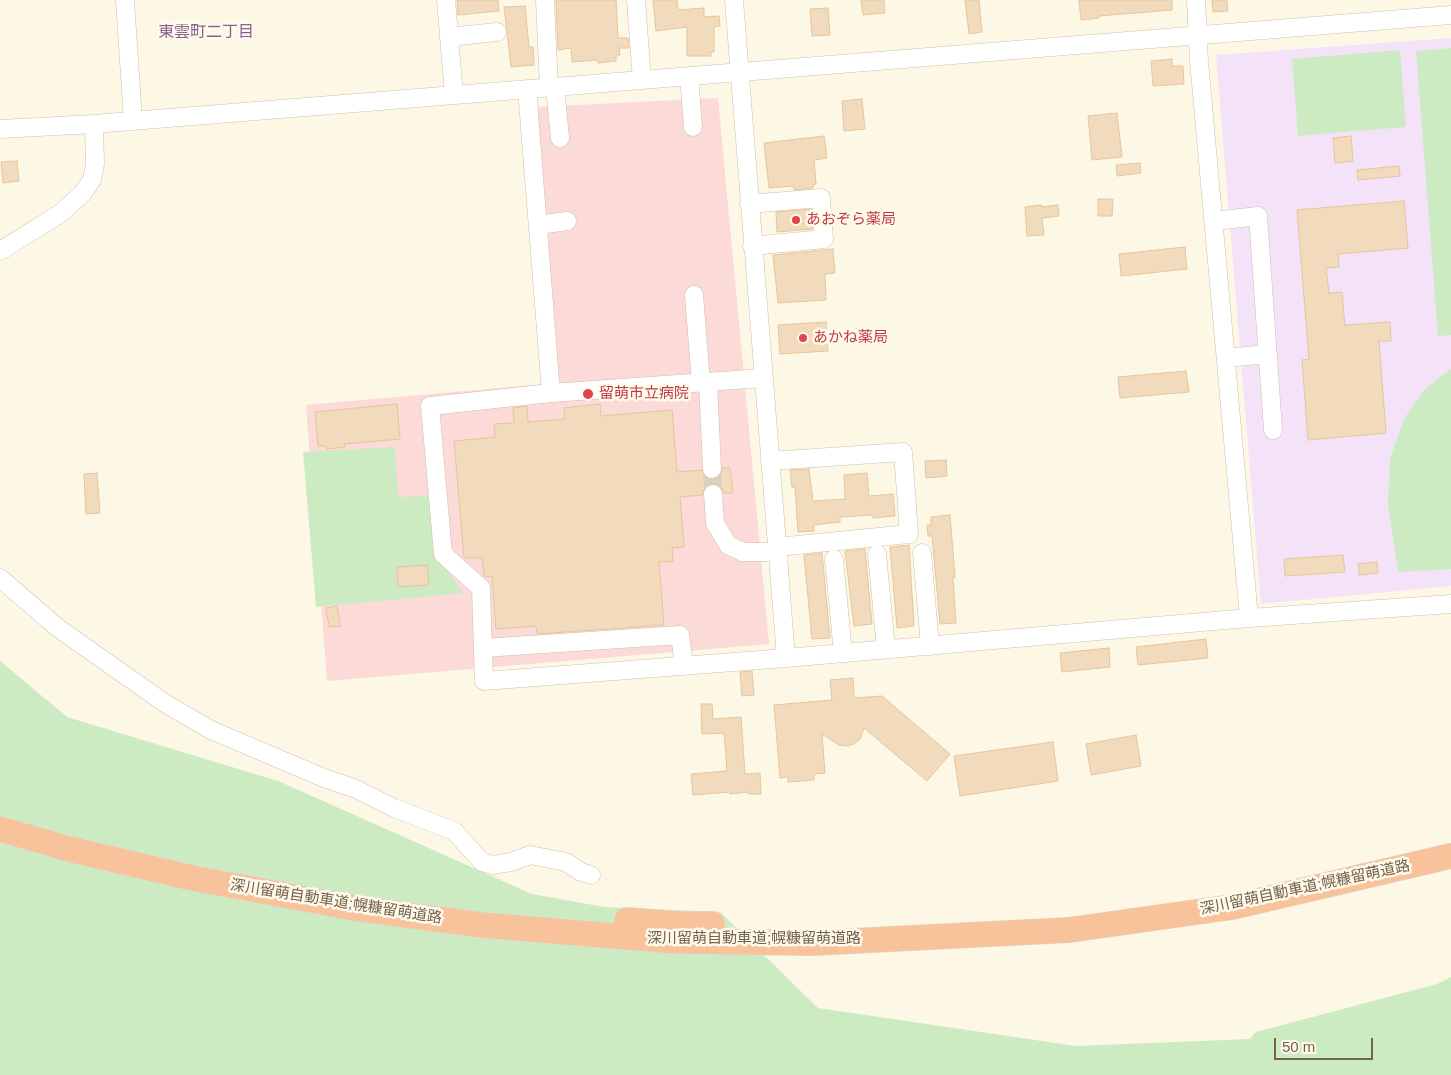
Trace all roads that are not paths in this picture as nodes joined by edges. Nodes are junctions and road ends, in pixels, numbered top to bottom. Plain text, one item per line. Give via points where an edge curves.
1 (125, 0) edge
2 (446, 0) edge
3 (545, 0) edge
4 (636, 0) edge
5 (734, 0) edge
6 (1196, 0) edge
7 (1451, 15) edge
8 (497, 32) dead end
9 (1198, 35) junction
10 (449, 38) junction
11 (738, 72) junction
12 (689, 76) junction
13 (642, 80) junction
14 (552, 87) junction
15 (526, 89) junction
16 (454, 95) junction
17 (133, 121) junction
18 (94, 124) junction
19 (693, 127) dead end
20 (0, 129) edge
21 (560, 138) dead end
22 (749, 204) junction
23 (567, 221) dead end
24 (1214, 221) junction
25 (538, 225) junction
26 (752, 246) junction
27 (0, 251) edge
28 (694, 295) dead end
29 (1268, 354) junction
30 (1226, 358) junction
31 (763, 378) junction
32 (705, 382) junction
33 (551, 393) junction
34 (1273, 430) dead end
35 (770, 461) junction
36 (712, 470) tunnel mouth
37 (713, 494) tunnel mouth
38 (777, 550) junction
39 (922, 553) dead end
40 (877, 554) dead end
41 (834, 559) dead end
42 (0, 578) edge
43 (1451, 604) edge
44 (1249, 618) junction
45 (930, 646) junction
46 (483, 648) junction
47 (886, 649) junction
48 (843, 653) junction
49 (786, 658) junction
50 (684, 666) junction
51 (0, 813) edge
52 (0, 829) edge
53 (1451, 846) edge
54 (1451, 856) edge
55 (591, 875) dead end

1 - 17 street
2 - 10 street
3 - 14 street
4 - 13 street
5 - 11 street
6 - 9 street
7 - 9 street
8 - 10 street
9 - 11 street
9 - 24 street
10 - 16 street
11 - 12 street
11 - 22 street
12 - 13 street
12 - 19 street
13 - 14 street
14 - 15 street
14 - 21 street
15 - 16 street
15 - 25 street
16 - 17 street
17 - 18 street
18 - 20 street
18 - 27 street via 95,164 92,180 82,194 61,213
22 - 26 street
22 - 26 street via 821,198 824,239
23 - 25 street
24 - 29 street via 1258,216
24 - 30 street
25 - 33 street
26 - 31 street
28 - 32 street
29 - 30 street
29 - 34 street
30 - 44 street
31 - 32 street
31 - 35 street
32 - 33 street
32 - 36 street
33 - 46 street via 430,406 442,554 480,588
35 - 38 street
35 - 38 street via 903,452 909,534
37 - 38 street via 715,523 728,545 743,552
38 - 49 street
39 - 45 street
40 - 47 street
41 - 48 street
42 - 55 street via 58,628 166,704 211,730 454,831 482,862 492,865 530,855 566,862
43 - 44 street
44 - 45 street
45 - 47 street
46 - 50 street via 680,635
46 - 50 street via 484,682
47 - 48 street
48 - 49 street
49 - 50 street
51 - 53 highway, 深川留萌自動車道;幌糠留萌道路 via 78,836 362,893 483,908 688,924 946,924 1085,913 1249,889
52 - 54 highway, 深川留萌自動車道;幌糠留萌道路 via 192,878 354,908 482,925 675,941 813,942 1068,930 1232,907

